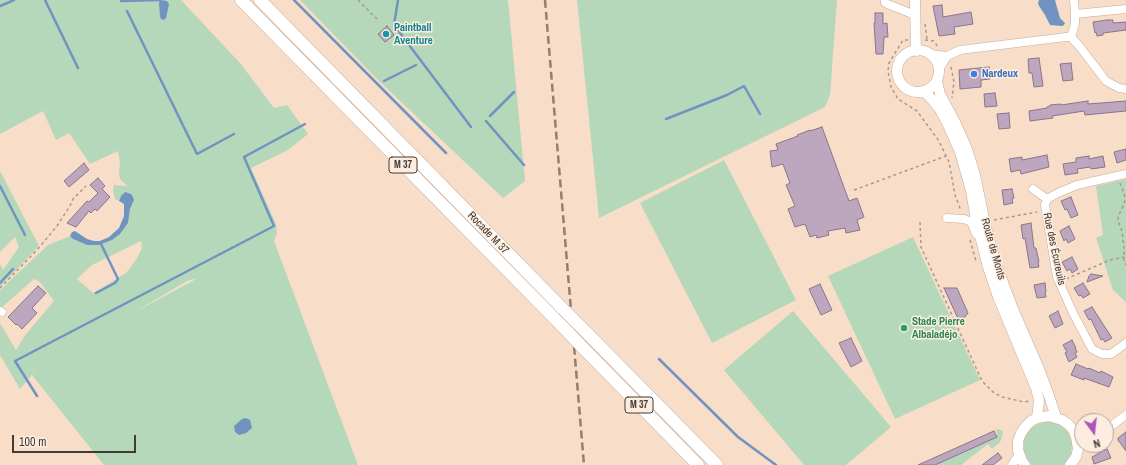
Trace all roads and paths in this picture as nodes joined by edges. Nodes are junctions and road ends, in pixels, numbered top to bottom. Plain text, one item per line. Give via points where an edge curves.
1 (242, 0) edge
2 (260, 0) edge
3 (358, 0) edge
4 (885, 0) edge
5 (915, 0) edge
6 (1074, 0) edge
7 (1126, 9) edge
8 (1075, 14) junction
9 (915, 15) junction
10 (379, 21) dead end
11 (1071, 37) junction
12 (903, 40) dead end
13 (916, 51) junction
14 (930, 54) junction
15 (947, 56) junction
16 (939, 70) junction
17 (937, 81) junction
18 (1126, 89) edge
19 (953, 90) dead end
20 (923, 91) junction
21 (952, 100) dead end
22 (946, 156) junction
23 (1122, 175) edge
24 (86, 186) dead end
25 (1033, 189) dead end
26 (854, 190) dead end
27 (1048, 199) junction
28 (1045, 211) junction
29 (947, 218) dead end
30 (964, 219) junction
31 (991, 221) dead end
32 (920, 222) dead end
33 (970, 240) dead end
34 (1124, 257) junction
35 (976, 260) dead end
36 (1126, 265) edge
37 (988, 267) junction
38 (1059, 282) junction
39 (0, 288) edge
40 (1126, 343) edge
41 (1031, 407) dead end
42 (1126, 415) edge
43 (1056, 417) junction
44 (1037, 418) junction
45 (1114, 424) edge
46 (1074, 428) edge
47 (684, 432) junction
48 (1078, 453) edge
49 (1019, 454) junction
50 (695, 462) edge
51 (1071, 464) edge
52 (717, 465) edge
53 (727, 465) edge
54 (1012, 465) edge
55 (1025, 465) edge

1 - 50 highway, Rocade M 37 / M 37, bridge
2 - 47 highway, Rocade M 37 / M 37, bridge
3 - 10 path
4 - 9 street via 885,3
5 - 9 main road
6 - 8 street
7 - 8 street
8 - 11 street
9 - 13 main road
11 - 15 street via 965,49
11 - 18 street via 1106,81 1118,88
12 - 22 path via 889,63 891,87 898,99 917,111 934,132
13 - 14 main road via 921,50
13 - 20 main road via 904,56 898,74 900,81 909,90
14 - 15 street
14 - 16 main road via 937,62
15 - 16 street
16 - 17 main road
17 - 20 main road
17 - 43 main road, Route de Monts via 940,94 955,122 975,175 996,264
19 - 21 path
20 - 37 main road, Route de Monts via 939,108 960,152
22 - 26 path
22 - 30 path via 955,195
23 - 27 street, Rue des Écureuils via 1077,185
23 - 34 path via 1124,204 1118,221 1122,231
24 - 39 path via 73,199 57,226 37,250
25 - 27 street, Rue des Écureuils
27 - 28 street, Rue des Écureuils via 1045,202
28 - 31 path
28 - 38 street, Rue des Écureuils
29 - 30 street
30 - 37 street via 972,224
32 - 41 path via 921,247 982,381 993,392 1002,396 1024,402 1030,401
33 - 35 path
34 - 36 path
34 - 38 path via 1110,260
37 - 44 main road, Route de Monts via 1036,388
38 - 40 street, Rue des Écureuils via 1092,349 1102,354 1111,354
42 - 45 street
43 - 44 main road
43 - 46 main road
44 - 49 main road via 1021,433 1018,441
47 - 52 highway, Rocade M 37 / M 37
47 - 53 highway
48 - 51 main road
49 - 54 street
49 - 55 main road

